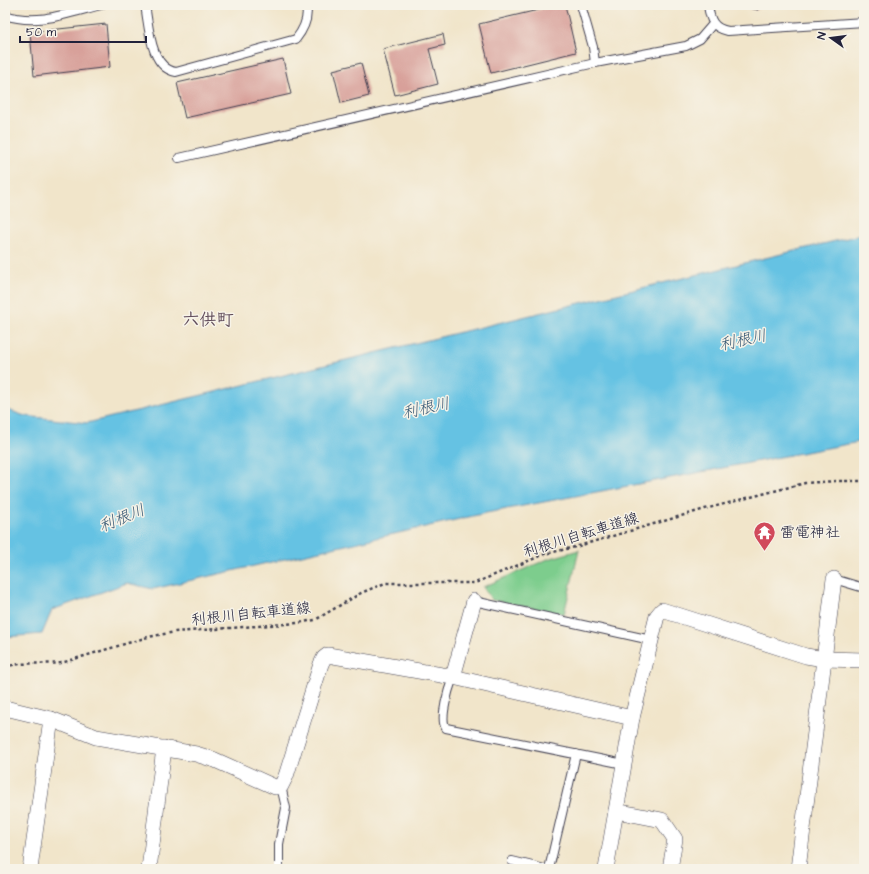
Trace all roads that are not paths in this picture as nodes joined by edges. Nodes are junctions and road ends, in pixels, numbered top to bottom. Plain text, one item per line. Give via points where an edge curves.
1 (101, 5) edge
2 (145, 5) edge
3 (306, 5) edge
4 (581, 5) edge
5 (708, 5) edge
6 (80, 8) edge
7 (5, 15) edge
8 (864, 22) edge
9 (713, 24) junction
10 (595, 63) junction
11 (179, 158) dead end
12 (834, 579) joint
13 (864, 588) edge
14 (474, 601) joint
15 (651, 640) junction
16 (824, 659) junction
17 (864, 660) edge
18 (453, 677) junction
19 (5, 708) edge
20 (632, 718) junction
21 (51, 719) junction
22 (164, 748) junction
23 (576, 754) junction
24 (624, 764) junction
25 (281, 786) junction
26 (616, 811) junction
27 (512, 861) dead end
28 (30, 869) edge
29 (149, 869) edge
30 (279, 869) edge
31 (544, 869) edge
32 (550, 869) edge
33 (606, 869) edge
34 (670, 869) edge
35 (798, 869) edge

1 - 6 lane
2 - 3 lane via 158,60 169,70 176,72 296,39 306,20
4 - 10 lane
5 - 9 lane
6 - 7 lane via 44,19 26,20
8 - 9 lane via 728,31
9 - 10 lane via 700,40 686,46
10 - 11 lane
12 - 13 lane
12 - 16 street
14 - 15 lane
14 - 18 street
15 - 16 street via 657,616 662,610 806,656
15 - 20 street
16 - 17 street
16 - 35 street
18 - 20 street
18 - 23 lane via 443,721 446,728
18 - 25 street via 328,655 324,658
19 - 21 street
20 - 24 street
21 - 22 street via 96,737
21 - 28 street
22 - 25 street via 215,760 275,786
22 - 29 street
23 - 24 lane
23 - 32 lane
24 - 26 street
25 - 30 lane via 286,808 279,844
26 - 33 street
26 - 34 street via 662,820 675,838
27 - 31 lane

